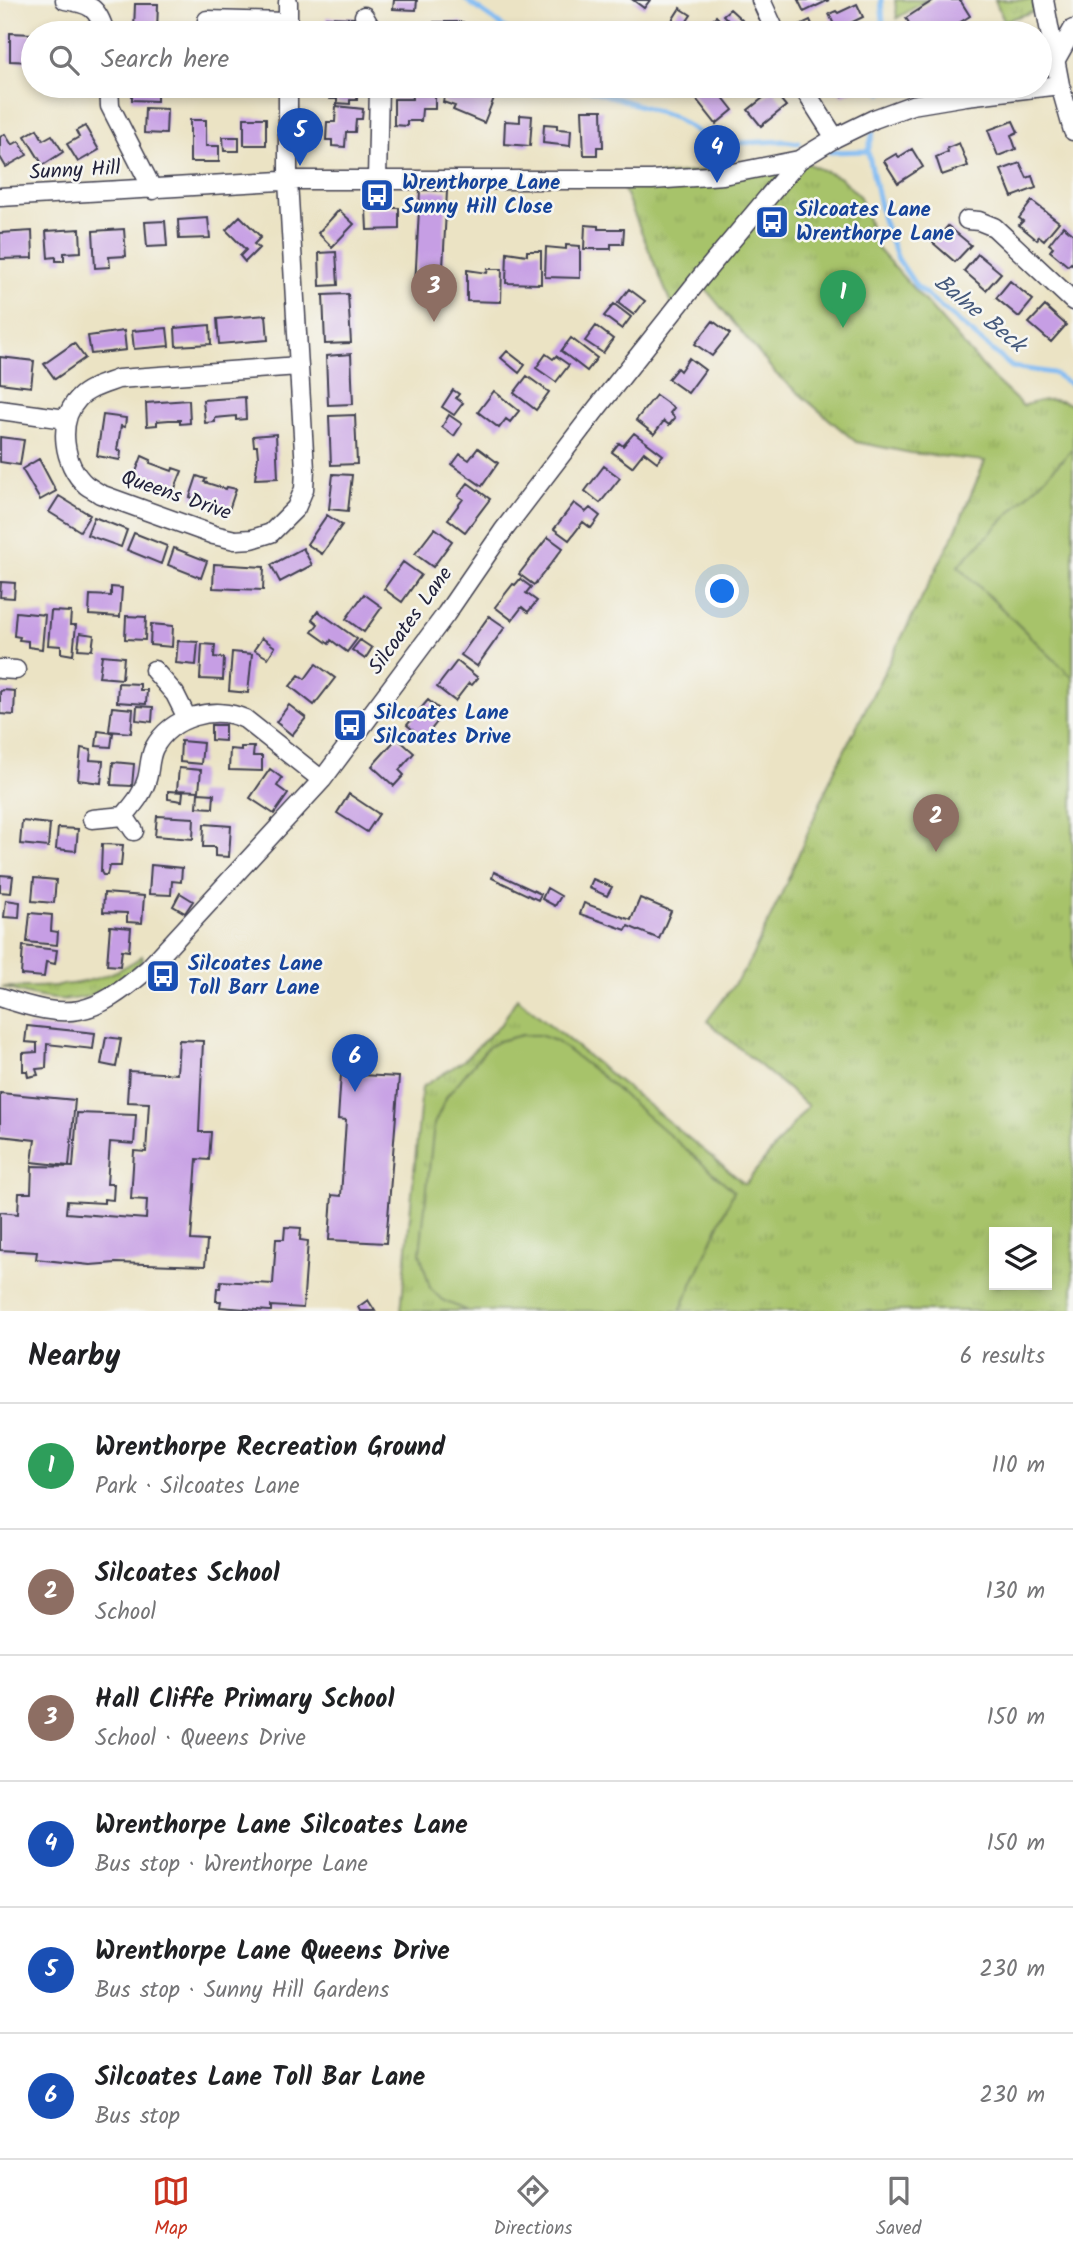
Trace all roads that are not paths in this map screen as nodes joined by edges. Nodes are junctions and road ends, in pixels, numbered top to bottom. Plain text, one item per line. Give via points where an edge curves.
1 (65, 0) edge
2 (761, 0) edge
3 (1044, 0) edge
4 (288, 2) dead end
5 (364, 16) dead end
6 (207, 20) dead end
7 (102, 21) edge
8 (217, 21) edge
9 (288, 21) edge
10 (367, 21) edge
11 (771, 21) edge
12 (1048, 21) edge
13 (1073, 29) edge
14 (1052, 44) edge
15 (1055, 61) junction
16 (1060, 85) junction
17 (1052, 86) edge
18 (110, 98) edge
19 (288, 98) edge
20 (379, 98) edge
21 (810, 98) edge
22 (954, 98) edge
23 (1073, 131) edge
24 (835, 138) junction
25 (799, 160) junction
26 (377, 179) junction
27 (288, 181) junction
28 (153, 190) junction
29 (0, 197) edge
30 (967, 220) dead end
31 (1072, 298) edge
32 (299, 366) junction
33 (0, 410) edge
34 (66, 419) junction
35 (153, 670) dead end
36 (187, 718) junction
37 (322, 780) junction
38 (124, 816) junction
39 (92, 819) dead end
40 (134, 831) dead end
41 (0, 997) edge

1 - 7 street via 85,4
2 - 11 street
3 - 12 street
4 - 9 street
5 - 10 street
6 - 8 street
13 - 15 street
14 - 15 street
15 - 16 street
16 - 17 street
16 - 23 street
18 - 28 street
19 - 27 street, Queens Drive
20 - 26 street
21 - 24 street
22 - 24 street via 912,105
24 - 25 street
25 - 26 street, Sunny Hill via 723,175 652,180
25 - 37 street, Silcoates Lane via 589,419
26 - 27 street, Sunny Hill
27 - 28 street, Sunny Hill
27 - 32 street, Queens Drive
28 - 29 street, Sunny Hill
30 - 31 street via 1000,222
32 - 34 street via 118,379 79,398
32 - 34 street, Queens Drive via 304,489 285,521 271,533 252,539 214,536 100,494 75,470 67,452
33 - 34 street
35 - 36 street via 175,694
36 - 37 street via 232,713
36 - 38 street via 155,747 143,790
37 - 41 street, Silcoates Lane via 158,959 119,994 78,1011 52,1012
38 - 39 street
38 - 40 street

